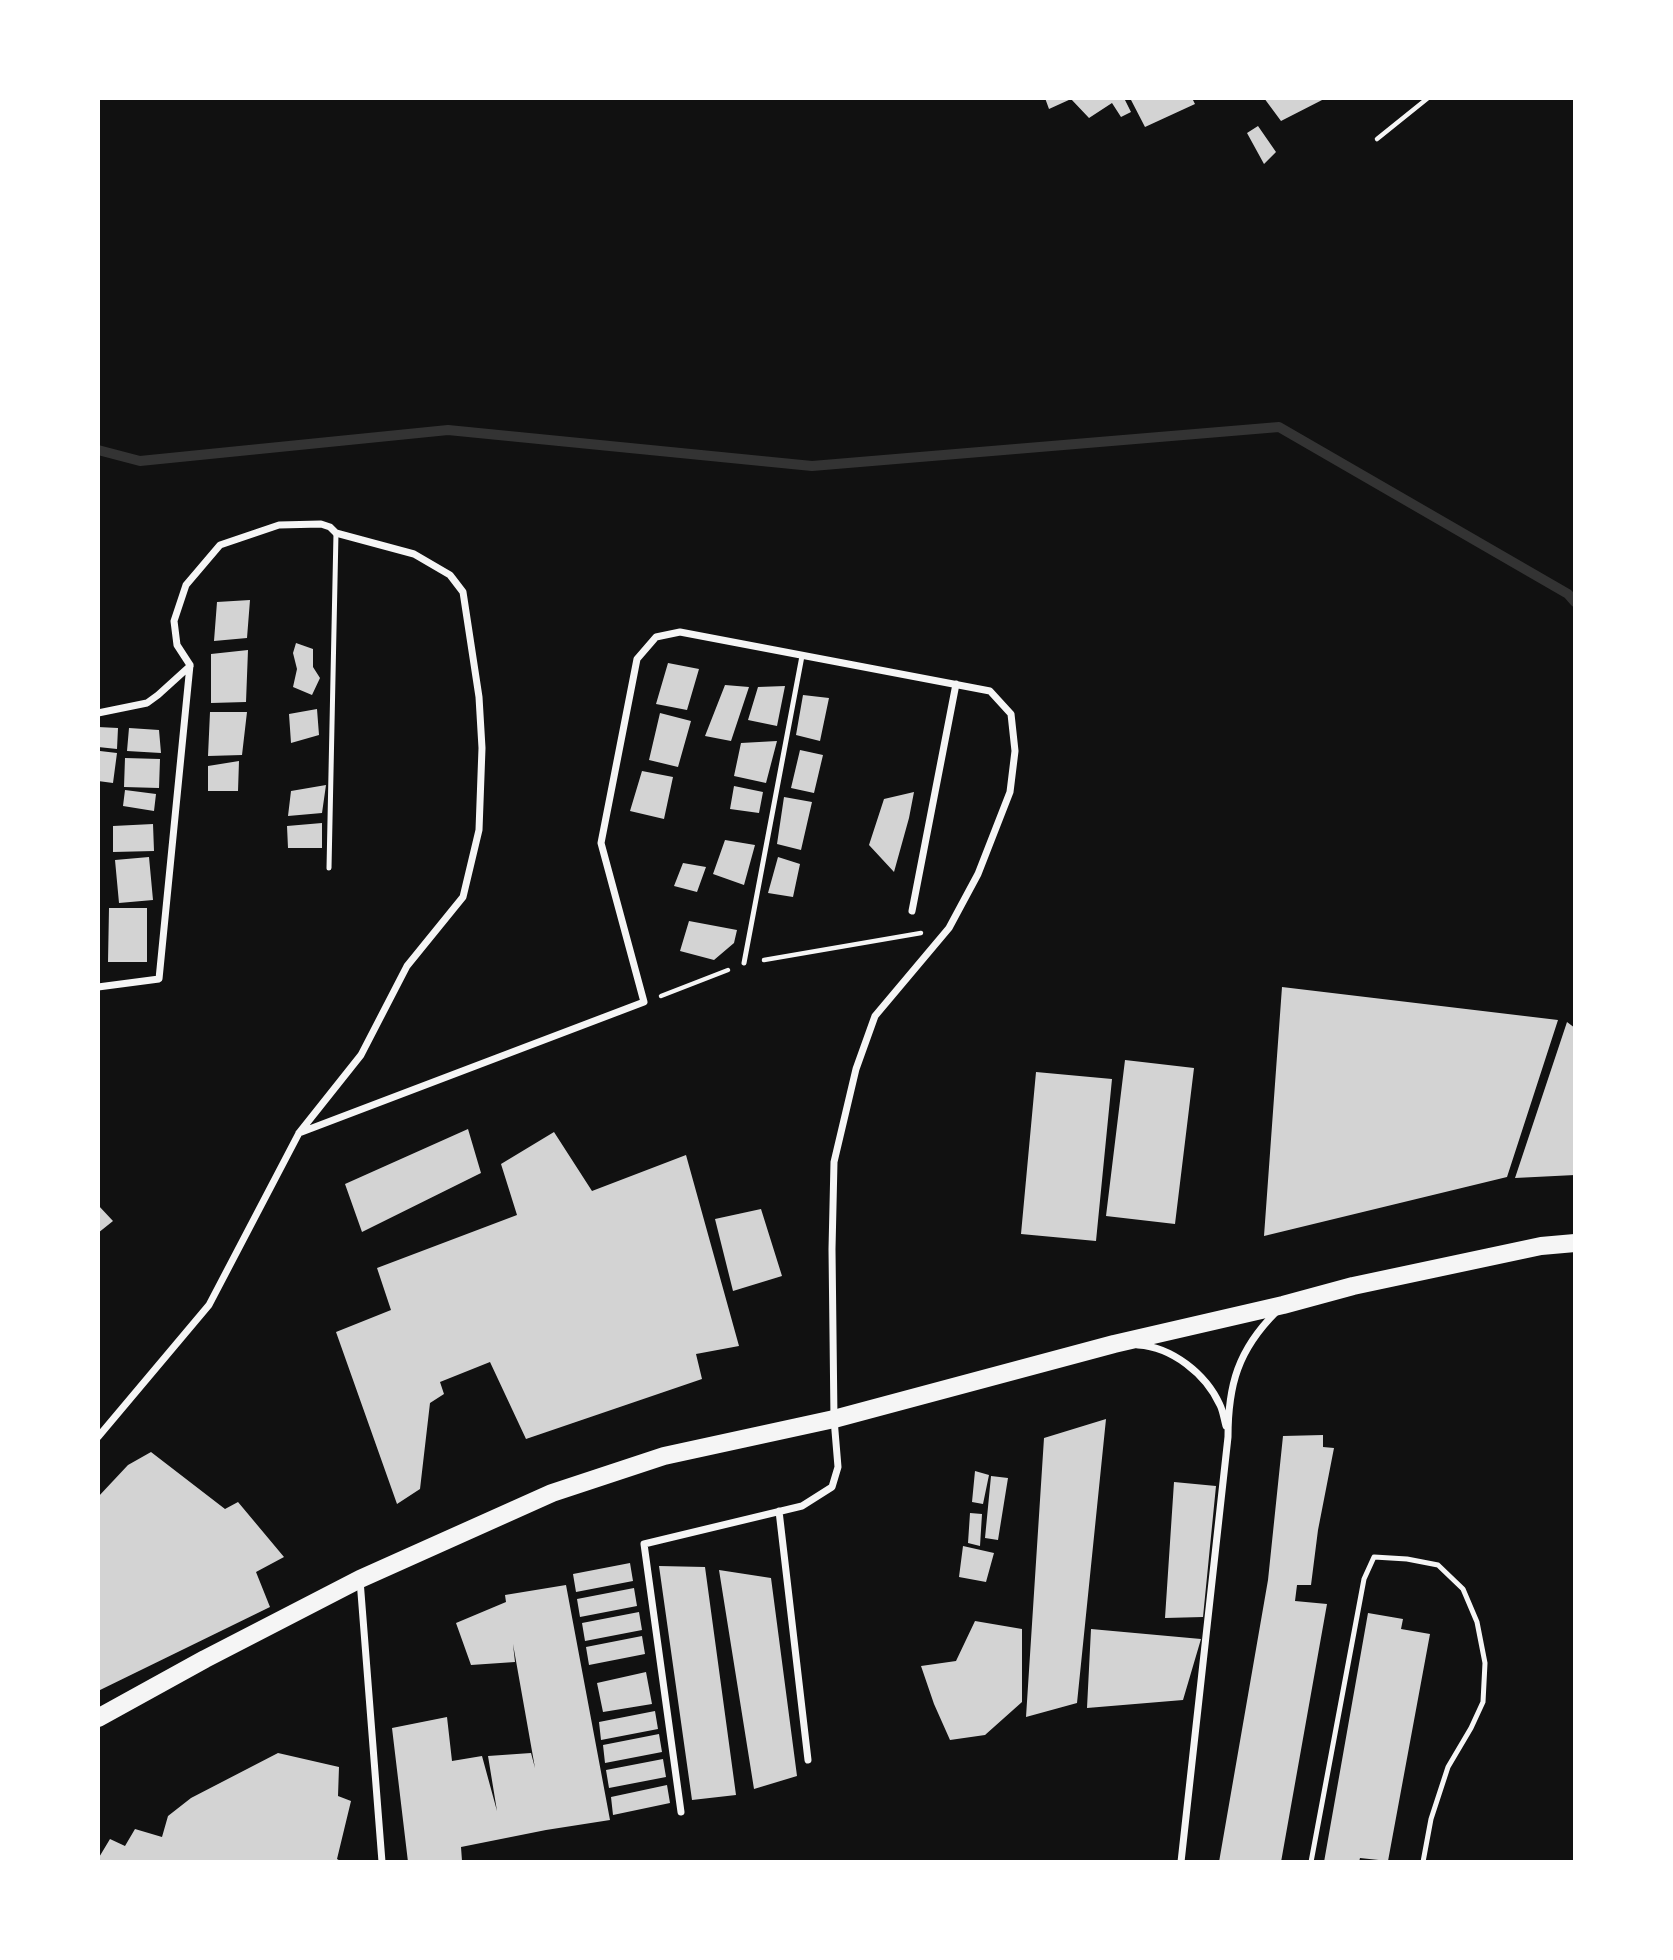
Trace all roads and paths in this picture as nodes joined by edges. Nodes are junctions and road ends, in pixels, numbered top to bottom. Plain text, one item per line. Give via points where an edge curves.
1 (1428, 98) edge
2 (1377, 139) dead end
3 (336, 533) junction
4 (802, 656) junction
5 (190, 665) junction
6 (956, 684) junction
7 (98, 713) edge
8 (329, 869) dead end
9 (912, 911) dead end
10 (949, 928) junction
11 (744, 963) junction
12 (98, 987) edge
13 (644, 1002) junction
14 (299, 1133) junction
15 (1575, 1243) edge
16 (1283, 1305) junction
17 (1114, 1344) junction
18 (834, 1419) junction
19 (98, 1437) edge
20 (1228, 1437) junction
21 (779, 1511) junction
22 (360, 1579) junction
23 (98, 1718) edge
24 (808, 1760) dead end
25 (681, 1812) dead end
26 (382, 1862) edge
27 (1181, 1862) edge
28 (1311, 1862) edge
29 (1423, 1862) edge

1 - 2 path
3 - 5 street via 321,524 279,525 220,545 187,584 174,621 177,645
3 - 8 lane
3 - 14 street via 414,554 450,575 463,592 479,697 479,830 463,897 407,966 361,1055
4 - 6 street
4 - 11 lane
4 - 13 street via 680,632 656,637 636,659 601,843
5 - 7 street via 147,703
5 - 12 street via 159,979
6 - 9 street
6 - 10 street via 990,691 1011,714 1015,751 1010,792 978,874
10 - 11 path
10 - 18 street via 875,1016 834,1162
11 - 13 path
13 - 14 street
14 - 19 street via 209,1306
15 - 16 main road via 1353,1286
16 - 17 main road
16 - 20 street via 1262,1326 1234,1378
17 - 18 main road
17 - 20 street via 1147,1346 1177,1357 1202,1378 1220,1405
18 - 21 street via 838,1467 832,1487 802,1506
18 - 22 main road via 664,1456 552,1493
20 - 27 street
21 - 24 street
21 - 25 street via 644,1544
22 - 23 main road
22 - 26 street
28 - 29 lane via 1364,1579 1374,1557 1438,1565 1463,1589 1477,1622 1485,1663 1483,1702 1448,1767

